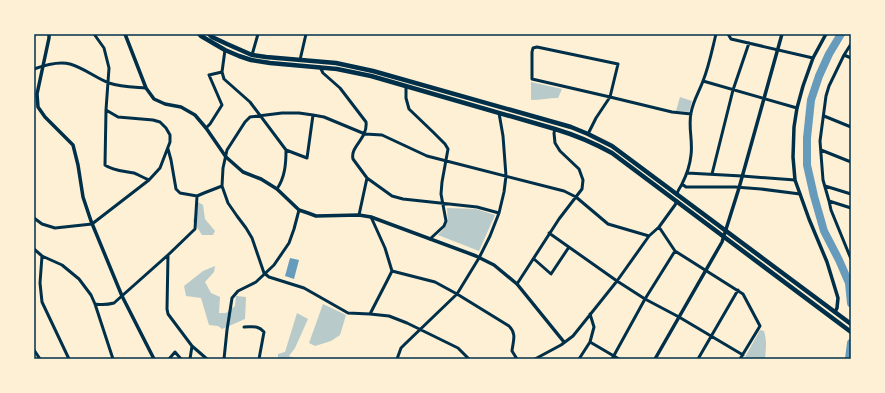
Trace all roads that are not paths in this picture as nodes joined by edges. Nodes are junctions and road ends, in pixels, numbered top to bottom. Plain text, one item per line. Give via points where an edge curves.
1 (49, 34) edge
2 (94, 34) edge
3 (125, 34) edge
4 (199, 34) edge
5 (209, 34) edge
6 (258, 34) edge
7 (306, 34) edge
8 (716, 34) edge
9 (728, 34) edge
10 (782, 34) edge
11 (826, 34) edge
12 (749, 43) junction
13 (851, 44) edge
14 (225, 50) junction
15 (777, 50) junction
16 (252, 54) junction
17 (844, 55) junction
18 (813, 58) junction
19 (851, 58) edge
20 (300, 60) junction
21 (44, 65) junction
22 (320, 67) junction
23 (34, 69) edge
24 (222, 72) junction
25 (703, 81) junction
26 (109, 83) junction
27 (406, 86) junction
28 (146, 88) junction
29 (733, 90) junction
30 (610, 97) junction
31 (764, 99) junction
32 (797, 108) junction
33 (106, 110) junction
34 (498, 113) junction
35 (314, 114) junction
36 (691, 114) junction
37 (261, 116) junction
38 (824, 116) junction
39 (851, 127) edge
40 (206, 128) junction
41 (555, 129) junction
42 (365, 134) junction
43 (588, 134) junction
44 (168, 149) junction
45 (286, 150) junction
46 (821, 150) junction
47 (226, 157) junction
48 (446, 161) junction
49 (851, 162) edge
50 (686, 173) junction
51 (712, 174) junction
52 (506, 176) junction
53 (742, 176) junction
54 (367, 178) junction
55 (149, 180) junction
56 (795, 180) junction
57 (682, 184) junction
58 (222, 186) junction
59 (825, 186) junction
60 (739, 188) junction
61 (277, 189) junction
62 (676, 193) junction
63 (800, 194) junction
64 (851, 194) edge
65 (197, 196) junction
66 (576, 197) junction
67 (829, 201) junction
68 (677, 202) junction
69 (443, 203) junction
70 (851, 208) edge
71 (299, 210) junction
72 (499, 213) junction
73 (359, 215) junction
74 (371, 217) junction
75 (34, 218) edge
76 (92, 224) junction
77 (659, 227) junction
78 (726, 230) junction
79 (550, 234) junction
80 (649, 236) junction
81 (724, 237) junction
82 (430, 239) junction
83 (568, 247) junction
84 (34, 249) edge
85 (675, 251) junction
86 (168, 254) junction
87 (42, 256) junction
88 (479, 258) junction
89 (851, 258) edge
90 (534, 259) junction
91 (706, 270) junction
92 (392, 271) junction
93 (264, 273) junction
94 (617, 281) junction
95 (518, 284) junction
96 (738, 290) junction
97 (457, 294) junction
98 (122, 296) junction
99 (645, 299) junction
100 (95, 304) junction
101 (834, 312) junction
102 (370, 314) junction
103 (590, 314) junction
104 (679, 317) junction
105 (851, 324) edge
106 (244, 327) dead end
107 (420, 329) junction
108 (851, 332) edge
109 (712, 336) junction
110 (564, 342) junction
111 (590, 342) junction
112 (192, 346) junction
113 (34, 350) edge
114 (743, 355) junction
115 (613, 358) edge
116 (40, 359) edge
117 (69, 359) edge
118 (113, 359) edge
119 (154, 359) edge
120 (168, 359) edge
121 (181, 359) edge
122 (190, 359) edge
123 (207, 359) edge
124 (224, 359) edge
125 (259, 359) edge
126 (397, 359) edge
127 (469, 359) edge
128 (517, 359) edge
129 (535, 359) edge
130 (579, 359) edge
131 (619, 359) edge
132 (655, 359) edge
133 (698, 359) edge
134 (740, 359) edge

1 - 21 street
2 - 26 street via 107,57
3 - 28 street
4 - 14 highway
5 - 16 highway
6 - 16 street
7 - 20 street
8 - 25 street
9 - 12 street via 731,39
10 - 15 street
11 - 18 street
12 - 15 street
12 - 29 street
13 - 17 street
14 - 22 highway via 252,60
14 - 24 street
15 - 18 street
15 - 31 street
16 - 20 highway
17 - 19 street
17 - 38 street via 829,86
18 - 32 street
20 - 43 highway via 336,63 373,71
21 - 23 street
21 - 26 street via 70,64
21 - 76 street via 37,94 38,107 73,145
22 - 27 highway via 371,76
22 - 42 street via 366,122
24 - 37 street via 224,79 250,102
24 - 40 street via 209,75 222,105
25 - 29 street
25 - 36 street
26 - 28 street
26 - 33 street
27 - 34 highway
27 - 48 street via 409,109 445,144 448,149
28 - 40 street via 154,99 181,107 194,115
29 - 31 street
29 - 51 street
30 - 30 street via 618,64 533,48 532,79
30 - 36 street
30 - 43 street
31 - 32 street
31 - 53 street
32 - 56 street via 793,157
33 - 44 street via 118,117 160,122 170,135
33 - 55 street via 106,165
34 - 41 highway
34 - 52 street via 503,136
35 - 37 street via 282,113
35 - 42 street
35 - 45 street via 307,158
36 - 50 street via 691,156
37 - 45 street
37 - 47 street via 250,117 245,122
38 - 39 street
38 - 46 street
40 - 47 street
41 - 66 street via 555,143 578,169 583,180 582,189
41 - 68 highway via 575,135 612,153
42 - 48 street via 382,135 427,156
42 - 54 street via 352,155
43 - 62 highway via 612,146
44 - 55 street via 160,168
44 - 65 street via 176,189 180,193
45 - 61 street via 285,172
46 - 49 street
46 - 59 street
47 - 58 street
47 - 61 street via 243,172
48 - 52 street
48 - 69 street via 440,194
50 - 51 street
50 - 57 street
51 - 53 street
52 - 66 street via 564,191
52 - 72 street
53 - 56 street
53 - 60 street
54 - 69 street via 392,196
54 - 73 street
55 - 76 street
56 - 63 street
57 - 60 street via 686,187
57 - 62 street
58 - 65 street
58 - 93 street via 228,203 252,238
59 - 64 street
59 - 67 street
60 - 63 street
60 - 78 street
61 - 71 street
62 - 68 street
62 - 78 highway
63 - 101 street via 830,269 838,298
65 - 86 street via 195,229
66 - 79 street
66 - 80 street via 608,224
67 - 70 street
67 - 89 street
68 - 77 street
68 - 81 highway
69 - 72 street via 477,207
69 - 82 street via 446,221
71 - 73 street via 316,216
71 - 93 street via 289,244 274,265
72 - 88 street
73 - 74 street
74 - 82 street
74 - 92 street
75 - 76 street via 55,228
76 - 98 street
77 - 80 street
77 - 85 street
78 - 81 street
78 - 101 highway
79 - 83 street
79 - 90 street
80 - 94 street
81 - 91 street
81 - 108 highway
82 - 88 street
83 - 90 street via 551,274
83 - 94 street
84 - 87 street
85 - 91 street
85 - 99 street
86 - 98 street
86 - 112 street via 168,314
87 - 100 street via 62,265 79,279
87 - 117 street via 42,302
88 - 95 street via 494,265
88 - 97 street
90 - 95 street
91 - 96 street
91 - 104 street
92 - 97 street via 435,282
92 - 102 street
93 - 102 street via 304,288 348,313
93 - 124 street via 256,282 238,291 232,298
94 - 99 street
94 - 103 street
95 - 110 street
96 - 109 street
96 - 114 street via 744,294 760,326
97 - 107 street
97 - 128 street via 514,331 512,351
98 - 100 street via 109,305
98 - 119 street
99 - 104 street
99 - 115 street
100 - 118 street
101 - 105 highway
102 - 107 street via 389,316
103 - 110 street via 573,336
103 - 111 street via 594,326
104 - 109 street
104 - 132 street
106 - 125 street via 256,327 264,332
107 - 126 street via 404,344
107 - 127 street via 458,348
109 - 114 street
109 - 133 street
110 - 129 street
111 - 115 street
111 - 130 street
112 - 122 street
112 - 123 street
113 - 116 street
114 - 134 street
115 - 131 street
120 - 121 street via 176,352

